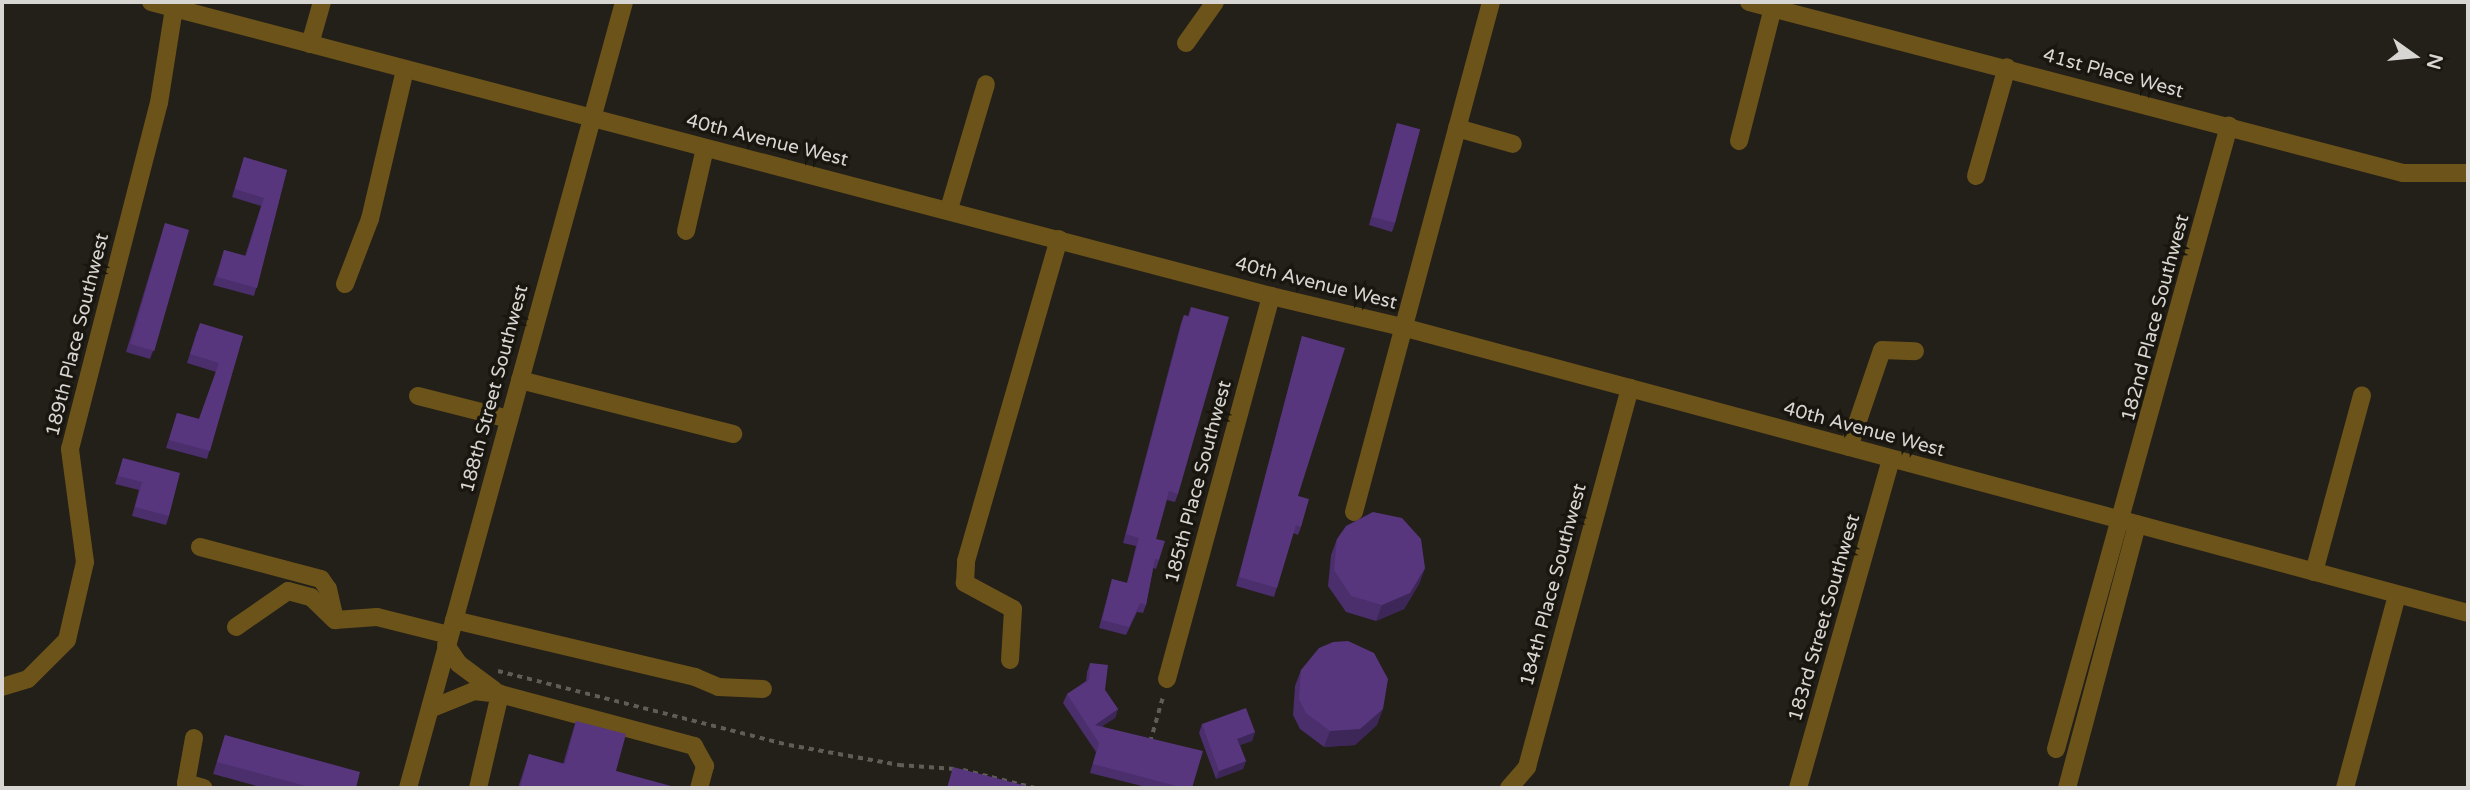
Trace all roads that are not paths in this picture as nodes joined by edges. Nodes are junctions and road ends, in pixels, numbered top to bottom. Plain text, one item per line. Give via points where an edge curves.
1 (152, 2) edge
2 (321, 2) edge
3 (624, 2) edge
4 (1215, 2) edge
5 (1491, 2) edge
6 (1749, 2) edge
7 (174, 5) edge
8 (1773, 8) junction
9 (1186, 43) dead end
10 (310, 44) junction
11 (2007, 67) junction
12 (405, 70) junction
13 (986, 84) dead end
14 (592, 119) junction
15 (2229, 126) junction
16 (1457, 128) junction
17 (1738, 141) dead end
18 (1514, 144) dead end
19 (705, 148) junction
20 (2468, 173) edge
21 (1976, 176) dead end
22 (949, 209) junction
23 (686, 231) dead end
24 (1059, 239) junction
25 (345, 284) dead end
26 (1271, 296) junction
27 (1406, 328) junction
28 (1915, 351) dead end
29 (520, 380) junction
30 (1630, 388) junction
31 (2362, 395) dead end
32 (418, 396) dead end
33 (509, 419) junction
34 (733, 433) dead end
35 (1849, 447) junction
36 (1891, 459) junction
37 (1354, 512) dead end
38 (2130, 523) junction
39 (200, 547) dead end
40 (2314, 572) junction
41 (2397, 595) junction
42 (2468, 613) edge
43 (335, 620) junction
44 (236, 627) dead end
45 (450, 633) junction
46 (1010, 660) dead end
47 (1167, 679) road end
48 (2, 687) edge
49 (763, 689) dead end
50 (500, 694) junction
51 (430, 709) junction
52 (194, 738) dead end
53 (2056, 749) dead end
54 (203, 788) edge
55 (408, 788) edge
56 (478, 788) edge
57 (699, 788) edge
58 (1509, 788) edge
59 (1798, 788) edge
60 (2067, 788) edge
61 (2345, 788) edge

1 - 7 street, 40th Avenue West
2 - 10 street
3 - 14 street, 188th Street Southwest
4 - 9 street
5 - 16 street
6 - 8 street, 41st Place West
7 - 10 street, 40th Avenue West
7 - 48 street, 189th Place Southwest via 159,103 70,449 85,562 68,640 28,678
8 - 11 street, 41st Place West
8 - 17 street
10 - 12 street, 40th Avenue West
11 - 15 street, 41st Place West
11 - 21 street
12 - 14 street, 40th Avenue West
12 - 25 street via 370,219
13 - 22 street
14 - 19 street, 40th Avenue West
14 - 29 street, 188th Street Southwest
15 - 20 street, 41st Place West via 2403,173
15 - 38 street, 182nd Place Southwest
16 - 18 street
16 - 27 street
19 - 22 street, 40th Avenue West
19 - 23 street
22 - 24 street, 40th Avenue West
24 - 26 street, 40th Avenue West
24 - 46 street via 967,561 965,583 1013,609
26 - 27 street, 40th Avenue West
26 - 47 street, 185th Place Southwest
27 - 30 street, 40th Avenue West
27 - 37 street
28 - 35 street via 1882,350
29 - 33 street, 188th Street Southwest
29 - 34 street
30 - 35 street, 40th Avenue West
30 - 58 street, 184th Place Southwest via 1527,767
31 - 40 street
32 - 33 street
33 - 45 street, 188th Street Southwest
35 - 36 street, 40th Avenue West
36 - 38 street, 40th Avenue West
36 - 59 street, 183rd Street Southwest
38 - 40 street, 40th Avenue West
38 - 53 street
38 - 60 street
39 - 43 street via 321,579
40 - 41 street, 40th Avenue West
41 - 42 street, 40th Avenue West
41 - 61 street
43 - 44 street via 310,597 288,591
43 - 45 street via 377,617
45 - 49 street via 695,677 718,687
45 - 50 street via 477,681
45 - 51 street, 188th Street Southwest
50 - 51 street via 474,691
50 - 56 street
50 - 57 street via 694,746 705,766
51 - 55 street, 188th Street Southwest
52 - 54 street via 186,783

